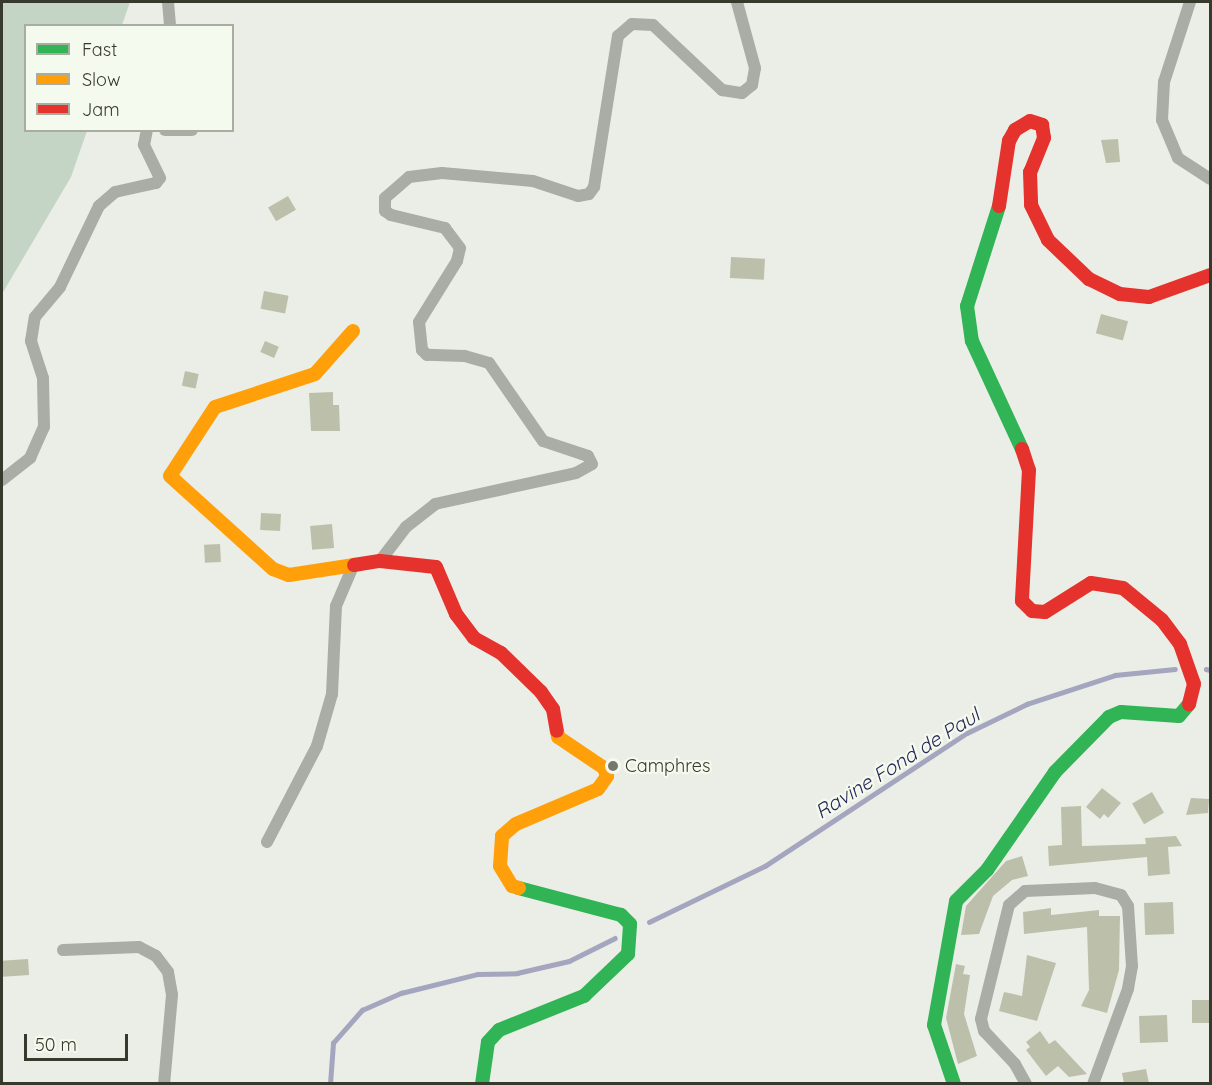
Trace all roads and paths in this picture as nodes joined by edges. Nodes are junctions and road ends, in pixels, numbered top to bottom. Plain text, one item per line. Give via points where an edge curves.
1 (168, 2) edge
2 (737, 2) edge
3 (1190, 2) edge
4 (170, 24) edge
5 (147, 132) edge
6 (1210, 179) edge
7 (1210, 275) edge
8 (353, 331) dead end
9 (2, 480) edge
10 (380, 561) junction
11 (354, 564) junction
12 (267, 842) dead end
13 (63, 950) dead end
14 (164, 1083) edge
15 (482, 1083) edge
16 (954, 1083) edge
17 (1026, 1083) edge
18 (1093, 1083) edge

1 - 4 street
2 - 10 street via 755,68 752,85 742,93 722,90 652,25 632,24 618,36 594,187 589,194 578,196 533,181 442,173 409,177 385,198 385,211 391,215 445,228 460,248 457,261 419,322 422,350 427,355 464,356 489,363 521,415 543,441 588,456 592,464 576,473 435,504 406,527
3 - 6 street via 1164,82 1162,120 1178,158
5 - 9 street via 144,145 160,178 156,183 115,192 99,206 60,287 35,317 30,341 43,378 44,427 30,458
7 - 16 street via 1149,297 1120,294 1089,279 1048,240 1031,205 1030,172 1044,138 1042,125 1030,122 1015,130 1009,141 998,218 967,306 972,341 1011,417 1029,470 1022,601 1032,611 1045,612 1091,583 1123,588 1162,620 1180,644 1194,684 1191,701 1179,716 1121,712 1109,717 1055,772 987,870 956,901 934,1025
8 - 11 street via 315,374 215,406 170,476 273,569 289,575
10 - 11 street
10 - 15 street via 436,567 456,614 474,638 501,653 541,692 553,710 558,737 600,761 607,776 598,789 516,824 502,836 500,866 512,886 621,915 630,924 628,954 584,996 499,1030 488,1042
11 - 12 street via 336,606 332,694 317,746
13 - 14 street via 139,947 156,956 168,972 172,995
17 - 18 street via 1015,1064 984,1031 981,1018 1009,905 1025,891 1095,888 1121,895 1128,906 1132,966 1128,989

